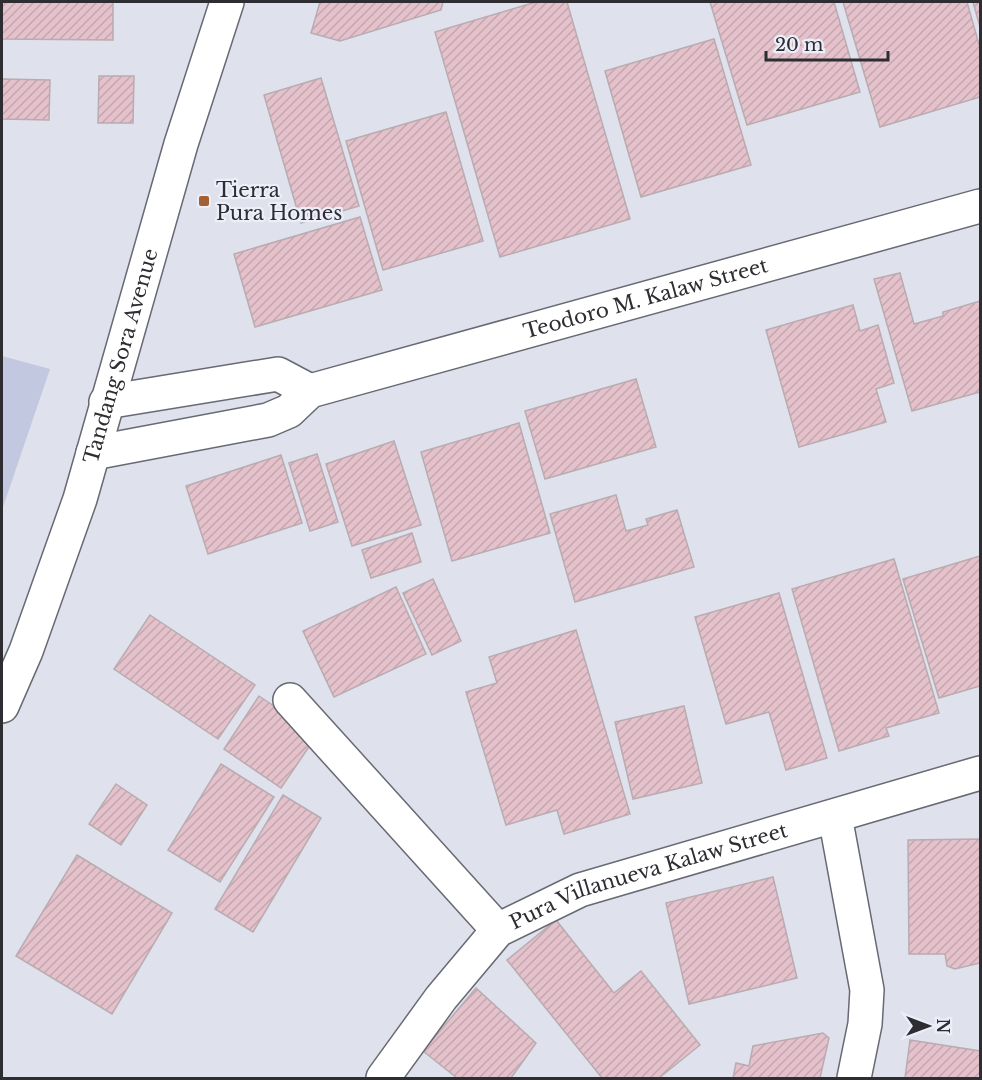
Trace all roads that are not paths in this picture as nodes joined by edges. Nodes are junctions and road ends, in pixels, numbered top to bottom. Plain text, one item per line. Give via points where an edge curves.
1 (226, 2) edge
2 (981, 206) edge
3 (310, 391) junction
4 (106, 402) junction
5 (93, 453) junction
6 (290, 700) dead end
7 (2, 706) edge
8 (981, 773) edge
9 (835, 816) junction
10 (498, 930) junction
11 (383, 1078) edge
12 (854, 1078) edge

1 - 4 street, Tandang Sora Avenue
2 - 3 street, Teodoro M. Kalaw Street
3 - 4 street via 278,374
3 - 5 street, Teodoro M. Kalaw Street via 289,411 268,420
4 - 5 street, Tandang Sora Avenue
5 - 7 street, Tandang Sora Avenue via 81,500
6 - 10 street
8 - 9 street, Pura Villanueva Kalaw Street
9 - 10 street, Pura Villanueva Kalaw Street via 580,890
9 - 12 street via 867,990
10 - 11 street, Pura Villanueva Kalaw Street via 441,998

